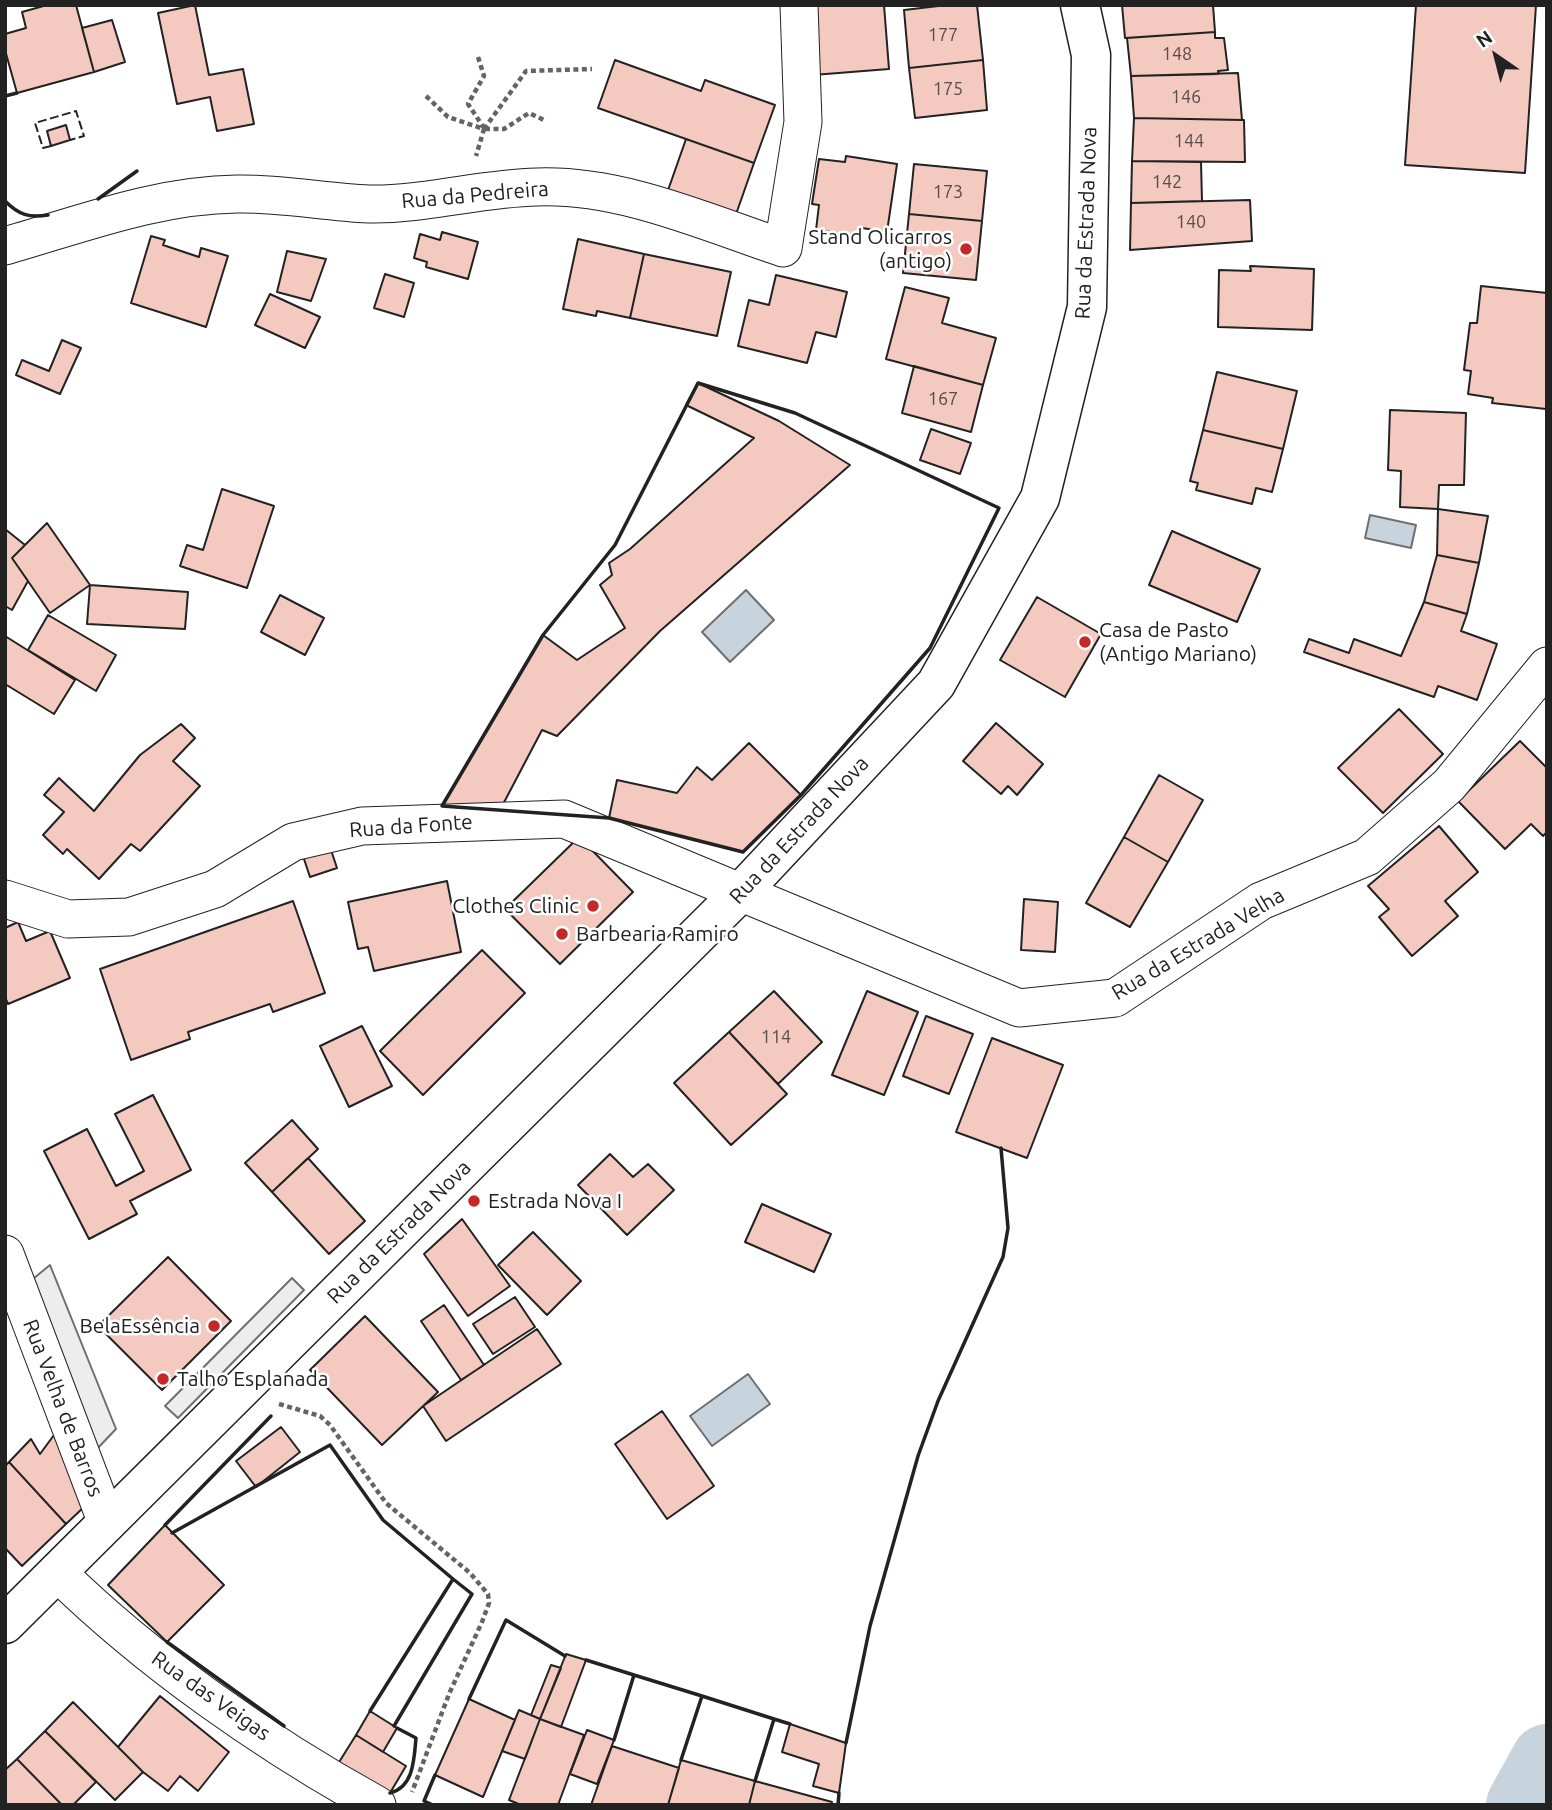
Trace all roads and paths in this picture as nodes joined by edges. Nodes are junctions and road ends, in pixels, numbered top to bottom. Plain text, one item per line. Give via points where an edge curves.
1 (799, 5) edge
2 (1080, 5) edge
3 (478, 57) dead end
4 (592, 69) dead end
5 (426, 96) dead end
6 (544, 120) dead end
7 (484, 129) junction
8 (467, 194) junction
9 (5, 246) edge
10 (1547, 666) edge
11 (742, 891) junction
12 (5, 899) edge
13 (5, 1254) edge
14 (252, 1379) junction
15 (107, 1523) junction
16 (57, 1572) junction
17 (5, 1624) edge
18 (394, 1799) edge

1 - 8 street, Rua da Pedreira via 803,122 783,248 609,194 539,187
2 - 11 main road, Rua da Estrada Nova via 1091,55 1087,307 1040,498 936,684
3 - 7 path via 484,76 468,104
4 - 7 path via 526,71
5 - 7 path via 448,117
6 - 7 path via 529,113 504,129
7 - 8 path
8 - 9 street, Rua da Pedreira via 370,204 280,195 188,198 87,219
10 - 11 street, Rua da Estrada Velha via 1449,785 1367,857 1261,901 1115,998 1019,1008
11 - 12 street, Rua da Fonte via 564,819 362,825 293,842 215,889 129,917 68,919
11 - 14 main road, Rua da Estrada Nova
13 - 15 street, Rua Velha de Barros
14 - 15 main road, Rua da Estrada Nova
14 - 18 path via 279,1405 320,1416 330,1425 386,1503 470,1573 488,1594 482,1622 422,1772
15 - 16 main road, Rua da Estrada Nova
16 - 17 main road, Rua da Estrada Nova
16 - 18 street, Rua das Veigas via 89,1604 161,1661 330,1779

